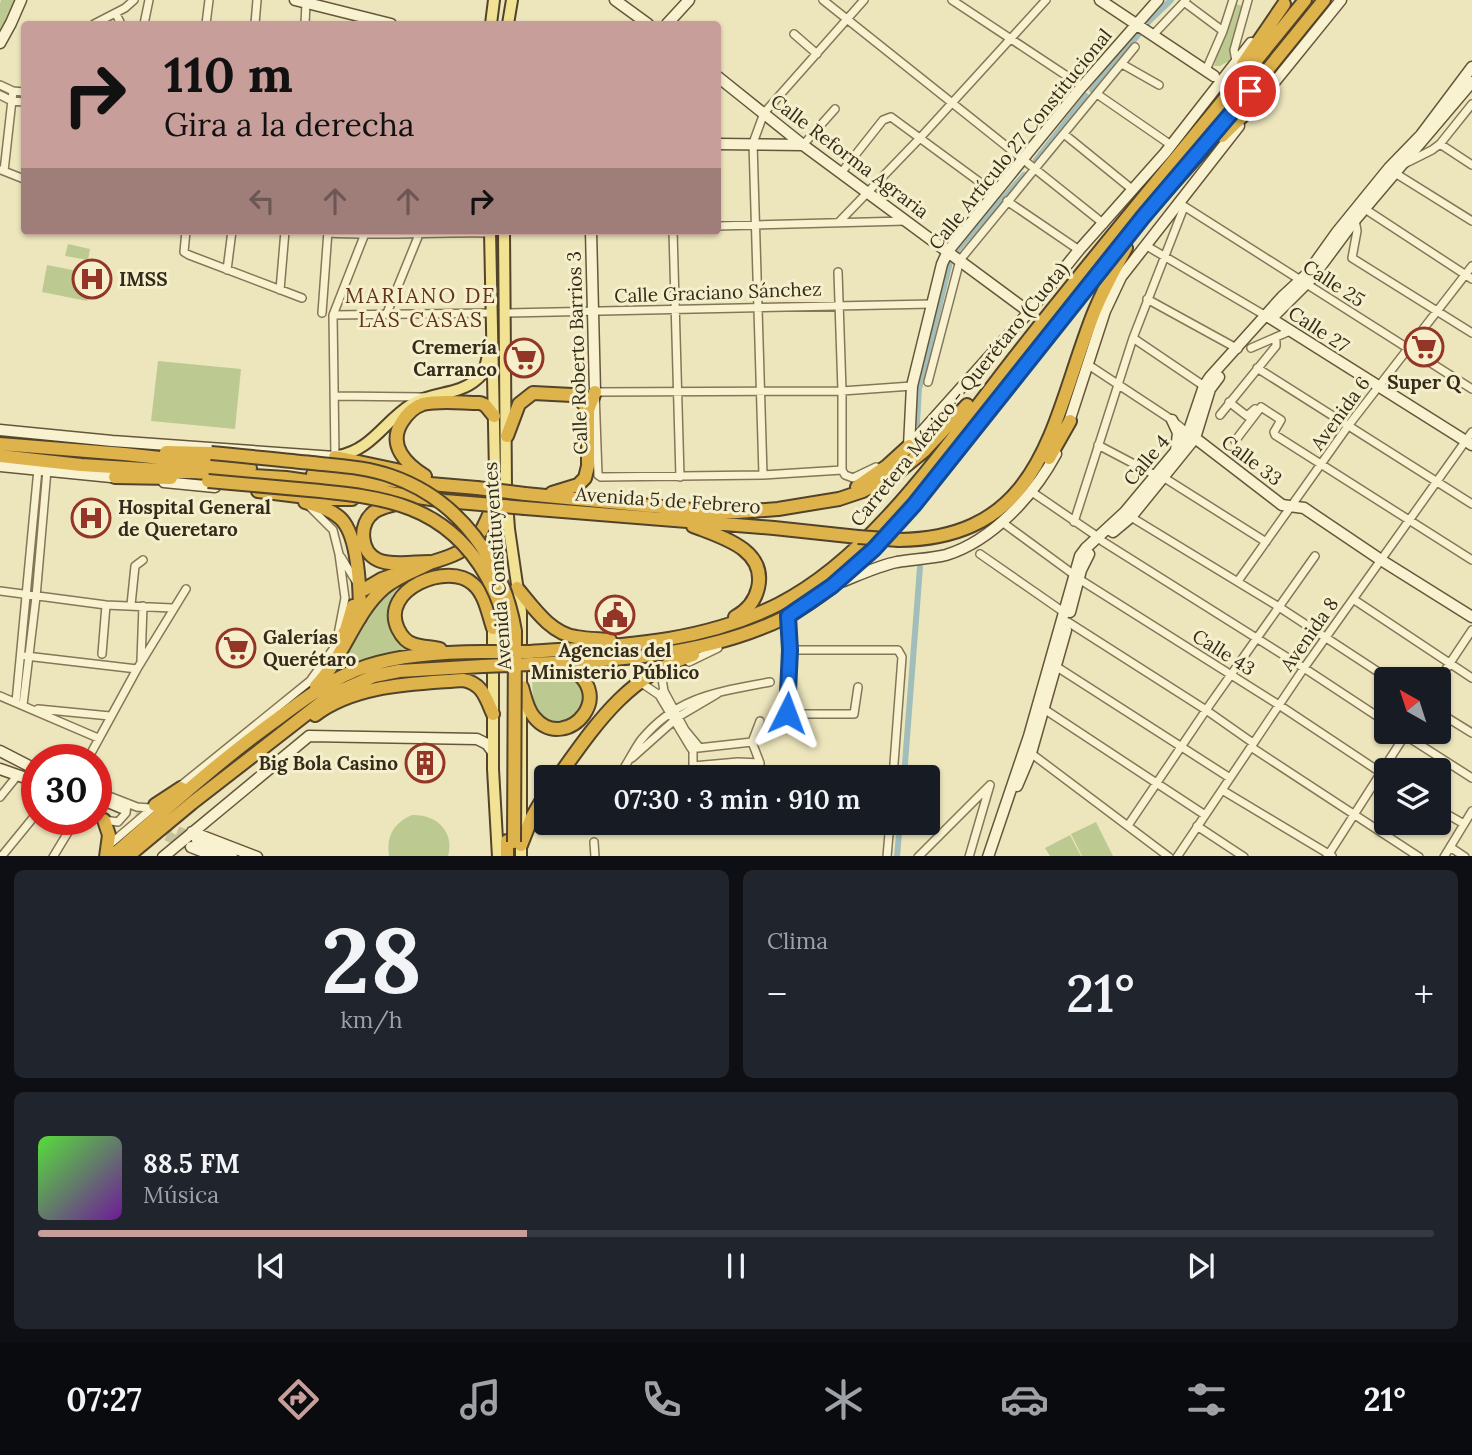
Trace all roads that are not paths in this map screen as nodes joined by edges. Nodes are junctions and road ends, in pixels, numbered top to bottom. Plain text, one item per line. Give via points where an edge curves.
1 (21, 0) edge
2 (134, 0) edge
3 (149, 0) edge
4 (209, 0) edge
5 (257, 0) edge
6 (295, 0) edge
7 (494, 0) edge
8 (512, 0) edge
9 (615, 0) edge
10 (688, 0) edge
11 (823, 0) edge
12 (864, 0) edge
13 (952, 0) edge
14 (1046, 0) edge
15 (1100, 0) edge
16 (1158, 0) edge
17 (1305, 0) edge
18 (1324, 0) edge
19 (1341, 0) edge
20 (1185, 1) edge
21 (1233, 1) edge
22 (1249, 2) edge
23 (1286, 2) edge
24 (306, 3) junction
25 (116, 14) junction
26 (848, 19) junction
27 (101, 21) edge
28 (120, 21) edge
29 (145, 21) edge
30 (206, 21) edge
31 (255, 21) edge
32 (305, 21) edge
33 (369, 21) edge
34 (491, 21) edge
35 (508, 21) edge
36 (644, 21) edge
37 (670, 21) edge
38 (1136, 23) junction
39 (1223, 31) junction
40 (794, 34) dead end
41 (1153, 35) junction
42 (1010, 38) junction
43 (0, 43) edge
44 (1135, 47) dead end
45 (817, 54) junction
46 (1234, 63) junction
47 (1122, 64) junction
48 (1472, 67) edge
49 (1210, 73) junction
50 (721, 79) edge
51 (1472, 82) edge
52 (0, 85) edge
53 (1159, 85) dead end
54 (1082, 86) junction
55 (13, 91) junction
56 (21, 92) edge
57 (1212, 92) junction
58 (1267, 92) junction
59 (0, 94) edge
60 (1097, 94) junction
61 (12, 101) junction
62 (21, 102) edge
63 (951, 103) junction
64 (1471, 107) edge
65 (835, 109) dead end
66 (764, 113) junction
67 (1064, 134) junction
68 (920, 138) junction
69 (753, 143) junction
70 (721, 144) edge
71 (1440, 144) junction
72 (803, 145) junction
73 (1171, 145) junction
74 (1188, 145) junction
75 (1200, 153) junction
76 (1023, 160) junction
77 (1472, 165) edge
78 (1034, 169) junction
79 (1398, 169) junction
80 (2, 171) edge
81 (841, 173) junction
82 (21, 178) edge
83 (1133, 190) junction
84 (869, 193) junction
85 (996, 194) junction
86 (1007, 201) junction
87 (1182, 205) junction
88 (1364, 209) junction
89 (1143, 217) junction
90 (1355, 220) junction
91 (906, 221) junction
92 (1472, 221) edge
93 (839, 222) junction
94 (754, 224) junction
95 (1104, 224) junction
96 (721, 226) edge
97 (186, 235) edge
98 (231, 235) edge
99 (285, 235) edge
100 (328, 235) edge
101 (364, 235) edge
102 (419, 235) edge
103 (490, 235) edge
104 (504, 235) edge
105 (590, 235) edge
106 (673, 235) edge
107 (1145, 245) junction
108 (1079, 250) junction
109 (948, 251) junction
110 (1164, 256) junction
111 (960, 260) junction
112 (1472, 266) edge
113 (227, 270) junction
114 (838, 272) dead end
115 (1469, 277) edge
116 (1303, 282) junction
117 (279, 290) junction
118 (302, 298) dead end
119 (1147, 299) junction
120 (932, 304) junction
121 (839, 305) junction
122 (756, 307) junction
123 (675, 310) junction
124 (1437, 310) junction
125 (593, 311) junction
126 (1029, 312) junction
127 (322, 313) dead end
128 (387, 313) junction
129 (492, 313) junction
130 (505, 313) junction
131 (333, 314) junction
132 (1269, 317) junction
133 (1290, 331) junction
134 (1472, 332) edge
135 (1276, 337) junction
136 (1133, 338) junction
137 (492, 339) junction
138 (1025, 344) junction
139 (1251, 348) dead end
140 (1407, 348) junction
141 (1238, 349) junction
142 (1087, 364) junction
143 (1257, 368) junction
144 (928, 382) dead end
145 (1118, 383) junction
146 (912, 386) junction
147 (1204, 386) junction
148 (1378, 387) junction
149 (1472, 389) edge
150 (676, 391) junction
151 (842, 391) junction
152 (595, 392) junction
153 (760, 392) junction
154 (334, 396) junction
155 (428, 397) junction
156 (1229, 402) junction
157 (1261, 407) junction
158 (589, 410) junction
159 (1220, 415) dead end
160 (494, 416) junction
161 (1172, 420) junction
162 (1070, 421) junction
163 (1348, 426) junction
164 (0, 430) edge
165 (507, 436) junction
166 (1192, 436) junction
167 (1470, 440) edge
168 (1235, 441) dead end
169 (0, 444) edge
170 (1098, 445) junction
171 (909, 446) junction
172 (1176, 451) junction
173 (124, 454) junction
174 (0, 456) edge
175 (334, 457) junction
176 (0, 463) edge
177 (81, 465) junction
178 (1322, 465) junction
179 (38, 469) junction
180 (842, 470) junction
181 (116, 472) junction
182 (763, 475) junction
183 (425, 476) junction
184 (1159, 476) junction
185 (680, 477) junction
186 (1436, 482) junction
187 (472, 488) junction
188 (258, 491) junction
189 (1032, 492) junction
190 (404, 494) junction
191 (539, 496) junction
192 (839, 499) junction
193 (445, 501) junction
194 (305, 502) junction
195 (488, 503) junction
196 (1472, 504) edge
197 (1293, 506) junction
198 (1130, 517) junction
199 (999, 518) junction
200 (680, 520) junction
201 (1408, 521) junction
202 (1074, 522) junction
203 (1100, 539) junction
204 (1266, 542) junction
205 (339, 554) junction
206 (981, 554) dead end
207 (1315, 556) dead end
208 (143, 560) dead end
209 (1381, 560) junction
210 (1472, 560) edge
211 (432, 562) junction
212 (1076, 577) junction
213 (1238, 581) junction
214 (832, 586) junction
215 (361, 587) junction
216 (517, 587) junction
217 (186, 589) dead end
218 (0, 591) edge
219 (27, 596) junction
220 (36, 597) junction
221 (1353, 599) junction
222 (106, 605) junction
223 (131, 605) junction
224 (143, 606) junction
225 (353, 606) dead end
226 (1279, 607) junction
227 (172, 608) junction
228 (788, 616) junction
229 (1066, 617) junction
230 (1472, 617) edge
231 (360, 620) junction
232 (493, 628) junction
233 (1472, 630) edge
234 (745, 634) junction
235 (1326, 637) junction
236 (1256, 639) junction
237 (660, 642) junction
238 (645, 644) junction
239 (336, 645) junction
240 (718, 648) junction
241 (790, 650) junction
242 (457, 652) junction
243 (102, 654) dead end
244 (24, 656) junction
245 (531, 658) junction
246 (1450, 662) junction
247 (556, 663) junction
248 (139, 665) junction
249 (1057, 667) junction
250 (1447, 667) edge
251 (1304, 668) junction
252 (1374, 669) edge
253 (661, 673) junction
254 (1231, 675) junction
255 (1472, 678) edge
256 (771, 682) dead end
257 (643, 684) junction
258 (522, 687) junction
259 (858, 687) dead end
260 (661, 693) junction
261 (718, 694) junction
262 (0, 696) edge
263 (300, 702) junction
264 (23, 705) junction
265 (1279, 705) junction
266 (1044, 709) junction
267 (671, 710) junction
268 (1206, 710) junction
269 (1374, 714) edge
270 (110, 716) junction
271 (493, 719) junction
272 (676, 719) junction
273 (1451, 720) edge
274 (760, 721) dead end
275 (590, 733) junction
276 (1472, 733) edge
277 (98, 738) junction
278 (477, 739) junction
279 (752, 742) junction
280 (95, 744) edge
281 (1421, 744) edge
282 (1252, 745) junction
283 (1181, 747) junction
284 (696, 749) junction
285 (0, 751) edge
286 (1027, 751) junction
287 (233, 752) junction
288 (493, 752) junction
289 (632, 758) junction
290 (21, 761) edge
291 (760, 763) joint
292 (567, 765) edge
293 (627, 765) edge
294 (693, 765) edge
295 (704, 765) edge
296 (894, 765) edge
297 (1374, 768) edge
298 (0, 769) edge
299 (21, 777) edge
300 (1230, 778) junction
301 (1472, 778) edge
302 (21, 783) edge
303 (1155, 783) junction
304 (1374, 786) edge
305 (1222, 790) junction
306 (0, 797) edge
307 (112, 802) edge
308 (192, 803) junction
309 (112, 806) edge
310 (153, 807) junction
311 (123, 808) junction
312 (1472, 811) edge
313 (534, 814) edge
314 (1353, 814) junction
315 (1205, 815) junction
316 (1451, 816) edge
317 (112, 820) edge
318 (1129, 824) junction
319 (1464, 824) junction
320 (1197, 826) junction
321 (21, 832) edge
322 (66, 835) edge
323 (108, 835) edge
324 (889, 835) edge
325 (194, 841) junction
326 (594, 842) dead end
327 (175, 847) junction
328 (1450, 847) junction
329 (516, 848) edge
330 (109, 853) edge
331 (1, 856) edge
332 (53, 856) edge
333 (127, 856) edge
334 (163, 856) edge
335 (199, 856) edge
336 (216, 856) edge
337 (232, 856) edge
338 (255, 856) edge
339 (498, 856) edge
340 (507, 856) edge
341 (595, 856) edge
342 (887, 856) edge
343 (918, 856) edge
344 (969, 856) edge
345 (988, 856) edge
346 (994, 856) edge
347 (1170, 856) edge
348 (1177, 856) edge
349 (1244, 856) edge
350 (1329, 856) edge
351 (1419, 856) edge
352 (1444, 856) edge
353 (1465, 856) edge

1 - 43 main road
2 - 25 street
3 - 29 street
4 - 30 street
5 - 31 street
6 - 24 main road
7 - 34 main road
8 - 35 main road
9 - 36 main road
10 - 37 main road
11 - 26 street
12 - 26 street
13 - 42 street
14 - 42 street
15 - 38 main road
16 - 38 main road, Calle Artículo 27 Constitucional
17 - 74 highway, Carretera México - Querétaro (Cuota)
18 - 75 highway, Carretera México - Querétaro (Cuota)
19 - 58 main road
20 - 39 street
20 - 41 street
21 - 22 street
21 - 39 street
22 - 46 street
23 - 46 main road
23 - 74 highway
24 - 32 street
24 - 33 main road
25 - 27 street
25 - 28 street
26 - 45 street
26 - 63 street
38 - 41 main road
38 - 54 main road, Calle Artículo 27 Constitucional
39 - 49 street
40 - 45 street
41 - 49 main road
42 - 54 street
42 - 63 street
44 - 47 street, Calle Artículo 27 Constitucional
45 - 66 street
46 - 49 main road
46 - 57 main road
47 - 53 street
47 - 60 street, Calle Artículo 27 Constitucional
48 - 116 main road, Calle 4
49 - 57 main road
50 - 66 main road, Calle Reforma Agraria
51 - 79 main road, Calle 4
52 - 55 street
54 - 76 main road, Calle Artículo 27 Constitucional
55 - 56 street
55 - 61 street
57 - 73 main road
58 - 75 highway
58 - 87 main road
59 - 61 street
60 - 67 street, Calle Artículo 27 Constitucional
60 - 73 street
61 - 62 street
61 - 80 street
63 - 68 street
63 - 76 street
64 - 71 street
65 - 72 street
66 - 69 street
66 - 72 main road, Calle Reforma Agraria
67 - 78 street, Calle Artículo 27 Constitucional
67 - 83 street
68 - 81 street via 887,117
68 - 84 street
68 - 85 street
69 - 70 main road
69 - 72 main road
69 - 94 street
71 - 77 street
71 - 79 street
72 - 81 main road, Calle Reforma Agraria
73 - 83 main road
74 - 138 highway, Carretera México - Querétaro (Cuota)
75 - 89 highway, Carretera México - Querétaro (Cuota)
76 - 78 street
76 - 85 main road, Calle Artículo 27 Constitucional
78 - 86 street, Calle Artículo 27 Constitucional
78 - 95 street
79 - 88 main road, Calle 4
79 - 92 street
80 - 82 street
81 - 84 main road, Calle Reforma Agraria
83 - 95 main road
84 - 91 main road, Calle Reforma Agraria
84 - 93 street
85 - 109 main road, Calle Artículo 27 Constitucional
86 - 108 street
86 - 111 street, Calle Artículo 27 Constitucional
87 - 107 main road
87 - 110 street
87 - 116 street, Calle 25
88 - 90 main road, Calle 4
88 - 115 street
89 - 199 highway, Avenida 5 de Febrero via 1092,317 1047,448
89 - 214 highway, Carretera México - Querétaro (Cuota) via 914,505
90 - 116 main road, Calle 4 via 1322,266
90 - 124 street via 1352,258
91 - 93 street
91 - 109 main road, Calle Reforma Agraria
93 - 94 street
94 - 96 street
94 - 122 street
95 - 108 main road
97 - 113 street via 184,252
98 - 113 street
99 - 117 street
100 - 127 street
101 - 131 street
102 - 128 street
103 - 129 main road, Avenida Constituyentes
104 - 130 main road, Avenida Constituyentes
105 - 125 main road, Calle Roberto Barrios 3
106 - 123 street
107 - 110 street, Calle 27
107 - 142 main road via 1121,277
108 - 126 main road
109 - 111 main road, Calle Reforma Agraria
109 - 120 main road, Calle Artículo 27 Constitucional
110 - 119 street
110 - 132 street, Calle 27
111 - 126 main road, Calle Reforma Agraria
111 - 144 street, Calle Artículo 27 Constitucional
112 - 115 street, Avenida 6
113 - 117 street
114 - 121 street
115 - 124 street, Avenida 6
116 - 132 main road, Calle 4
116 - 140 street, Calle 25
117 - 118 street
119 - 136 street
119 - 141 street
120 - 121 street, Calle Graciano Sánchez
120 - 146 main road, Calle Artículo 27 Constitucional
121 - 122 street, Calle Graciano Sánchez
121 - 151 street
122 - 123 street, Calle Graciano Sánchez
122 - 153 street
123 - 125 street, Calle Graciano Sánchez
123 - 150 street
124 - 134 street
124 - 140 street, Avenida 6
125 - 130 street, Calle Graciano Sánchez
125 - 152 main road, Calle Roberto Barrios 3
126 - 171 main road
128 - 129 street
128 - 131 street
129 - 137 main road, Avenida Constituyentes
130 - 165 main road, Avenida Constituyentes
131 - 154 street
132 - 133 main road, Calle 27
132 - 141 main road, Calle 4
132 - 166 main road, Calle 4 via 1215,381
133 - 135 street
133 - 148 main road, Calle 27
135 - 139 street
135 - 143 street via 1276,346
136 - 145 street
136 - 147 street
137 - 155 main road via 480,378 461,391
137 - 160 main road, Avenida Constituyentes
138 - 192 highway, Avenida 5 de Febrero via 925,450 897,473
138 - 237 highway, Carretera México - Querétaro (Cuota) via 890,514 810,587 721,629
140 - 148 street, Avenida 6
140 - 149 street, Calle 25
141 - 147 main road, Calle 4
142 - 145 street, Calle 33
142 - 162 main road
143 - 156 street
143 - 163 street
145 - 161 street, Calle 33
145 - 170 street
146 - 151 street
146 - 171 main road, Calle Artículo 27 Constitucional
147 - 166 main road, Calle 4
148 - 163 street, Avenida 6
148 - 167 main road, Calle 27
150 - 152 street
150 - 153 street
150 - 185 street
151 - 153 street
151 - 180 street
152 - 158 highway
152 - 185 street, Calle Roberto Barrios 3 via 598,475
153 - 182 street
154 - 155 street
154 - 175 street
155 - 175 main road via 405,409 360,450
156 - 157 street via 1247,416
156 - 159 street
157 - 168 street, Calle 33
157 - 178 street via 1281,420 1274,435
158 - 165 highway via 572,395 533,393 519,404
158 - 191 highway via 585,478 566,490
160 - 183 highway via 480,403 427,403 413,410 398,430 397,446 404,460
160 - 195 main road, Avenida Constituyentes
161 - 166 street, Calle 33
161 - 172 main road via 1178,433
162 - 189 main road
162 - 199 highway via 1038,474
163 - 178 street, Avenida 6
163 - 186 street
164 - 175 main road
165 - 216 main road, Avenida Constituyentes via 508,515
166 - 172 main road, Calle 4
166 - 184 main road, Calle 4
166 - 197 main road, Calle 33 via 1282,505
167 - 186 street, Avenida 8
169 - 173 highway, Avenida 5 de Febrero
170 - 184 street
170 - 202 street
171 - 180 street via 856,478
171 - 192 highway
172 - 184 main road, Calle 4
173 - 187 highway, Avenida 5 de Febrero
173 - 329 highway, bridge via 211,453 345,466 393,477 455,514 493,562 508,597 515,631
174 - 177 highway, Avenida 5 de Febrero
175 - 183 highway
176 - 177 highway
176 - 179 main road, Avenida 5 de Febrero
177 - 179 highway
177 - 181 highway, Avenida 5 de Febrero
178 - 197 street, Avenida 6
178 - 201 street
179 - 181 main road, Avenida 5 de Febrero
179 - 219 street
179 - 220 street
180 - 182 street
181 - 188 main road, Avenida 5 de Febrero
181 - 190 highway, Avenida 5 de Febrero via 286,478
181 - 329 highway, bridge via 386,500 428,516 447,529 480,564 502,610
182 - 185 street
183 - 187 highway
184 - 198 main road, Calle 4
184 - 203 main road, Calle 4
184 - 204 street
186 - 196 street
186 - 201 street, Avenida 8
187 - 191 highway, Avenida 5 de Febrero, bridge
188 - 190 highway via 322,499
188 - 194 main road, Avenida 5 de Febrero
189 - 199 main road
189 - 202 street
190 - 193 highway, Avenida 5 de Febrero
191 - 192 highway, Avenida 5 de Febrero via 724,513
193 - 195 highway, Avenida 5 de Febrero
193 - 211 highway via 386,506 373,512 364,529 366,548 380,561
194 - 205 street via 333,530
194 - 215 highway via 329,510 346,525
195 - 200 highway, Avenida 5 de Febrero, bridge
195 - 211 highway via 484,528 473,544
195 - 232 main road, Avenida Constituyentes via 497,569
197 - 204 street, Avenida 6
197 - 209 main road, Calle 33 via 1304,508
198 - 203 main road, Calle 4
198 - 213 street
199 - 200 highway, Avenida 5 de Febrero, bridge via 952,535 899,540
199 - 212 street, Calle 43
199 - 214 main road via 970,544 947,554 896,562
200 - 237 highway via 750,554 758,565 760,581 757,594 738,615
201 - 209 street, Avenida 8
201 - 210 street
202 - 203 street
203 - 212 main road, Calle 4
203 - 236 street
204 - 213 street, Avenida 6
205 - 215 street
205 - 239 street via 345,598
206 - 229 street
207 - 226 street
208 - 223 street via 135,566
209 - 221 street, Avenida 8
209 - 230 main road, Calle 33
211 - 215 highway
211 - 231 highway via 384,588
212 - 229 main road, Calle 4
212 - 254 street, Calle 43
213 - 226 street
214 - 228 highway, Carretera México - Querétaro (Cuota)
215 - 231 highway
216 - 238 highway via 563,634
216 - 258 main road, Avenida Constituyentes
217 - 227 street
218 - 219 street
219 - 220 street
219 - 244 street
220 - 222 street
220 - 244 street
221 - 235 street, Avenida 8
221 - 246 street
222 - 223 street
222 - 243 street
223 - 224 street
224 - 227 street
224 - 248 street
225 - 239 highway
226 - 235 street
226 - 236 street
227 - 248 street
228 - 234 highway, Carretera México - Querétaro (Cuota)
228 - 241 street
229 - 249 main road, Calle 4
229 - 268 street
229 - 286 main road, Calle 4
231 - 263 highway via 328,673
232 - 242 highway via 479,590 463,578 435,578 406,590 395,613 401,634 412,644
232 - 271 main road, Avenida Constituyentes
233 - 246 street
234 - 240 highway
234 - 247 highway, Carretera México - Querétaro (Cuota) via 658,655
235 - 251 street, Avenida 8
235 - 252 street
236 - 251 street
236 - 254 street
237 - 238 highway, Carretera México - Querétaro (Cuota)
238 - 245 highway, Carretera México - Querétaro (Cuota)
239 - 310 street via 310,681
240 - 253 street
240 - 275 highway via 674,661 647,676 620,698
241 - 259 street via 787,713 854,714
241 - 296 street via 898,650 902,657
242 - 245 highway, Carretera México - Querétaro (Cuota), bridge
242 - 263 highway via 365,667
244 - 248 street
244 - 264 street
245 - 247 highway, Carretera México - Querétaro (Cuota)
245 - 308 highway, bridge via 399,671 349,685 315,705
246 - 250 street
246 - 255 street
247 - 258 highway via 580,673 588,687 588,707 576,723 562,729 542,724 532,715
248 - 270 street
249 - 266 main road, Calle 4
249 - 283 street
251 - 265 street, Avenida 8
251 - 269 street
253 - 257 street
253 - 260 street
254 - 265 street, Calle 43
254 - 268 street
256 - 261 street
257 - 260 street
257 - 275 street
258 - 329 main road, Avenida Constituyentes
260 - 267 street
261 - 267 street
261 - 272 street
262 - 264 street
263 - 287 highway
264 - 270 street
264 - 277 street
265 - 282 street, Avenida 8
265 - 297 street, Calle 43
266 - 286 main road, Calle 4
266 - 303 street
267 - 272 street
267 - 289 street via 641,740
268 - 282 street
268 - 283 street
270 - 277 street
271 - 278 main road
271 - 288 main road, Avenida Constituyentes
271 - 308 highway via 481,688 467,680 393,686 348,697
272 - 284 street
272 - 289 street
273 - 276 street
274 - 279 street
275 - 292 highway
277 - 280 street
278 - 288 main road
278 - 325 main road via 303,738
279 - 284 street
279 - 291 street
281 - 301 street
282 - 300 street, Avenida 8
282 - 314 street
283 - 300 street
283 - 303 street
284 - 294 street
285 - 290 main road
286 - 318 street
286 - 345 main road, Calle 4
286 - 346 main road, Calle 4
287 - 310 highway
287 - 330 highway
288 - 339 main road, Avenida Constituyentes
289 - 293 street
291 - 295 street
298 - 299 main road
300 - 305 street, Avenida 8
302 - 306 street
303 - 315 street
303 - 318 street
304 - 314 street
305 - 315 street, Avenida 8
305 - 350 street
307 - 311 main road
308 - 333 highway
309 - 311 main road
310 - 311 street
310 - 330 street
311 - 317 street via 126,813 118,822
312 - 319 street
313 - 329 highway
314 - 350 street
314 - 351 street
315 - 320 street, Avenida 8
316 - 319 street
318 - 347 street
319 - 328 street
320 - 348 street, Avenida 8
320 - 349 street
321 - 331 street
322 - 332 street
323 - 330 highway
324 - 342 street
325 - 327 main road
325 - 327 main road
325 - 335 main road
325 - 336 main road
325 - 337 main road
325 - 338 main road
326 - 341 street
327 - 334 main road
328 - 352 street
328 - 353 street
329 - 340 highway
343 - 344 street via 990,785

